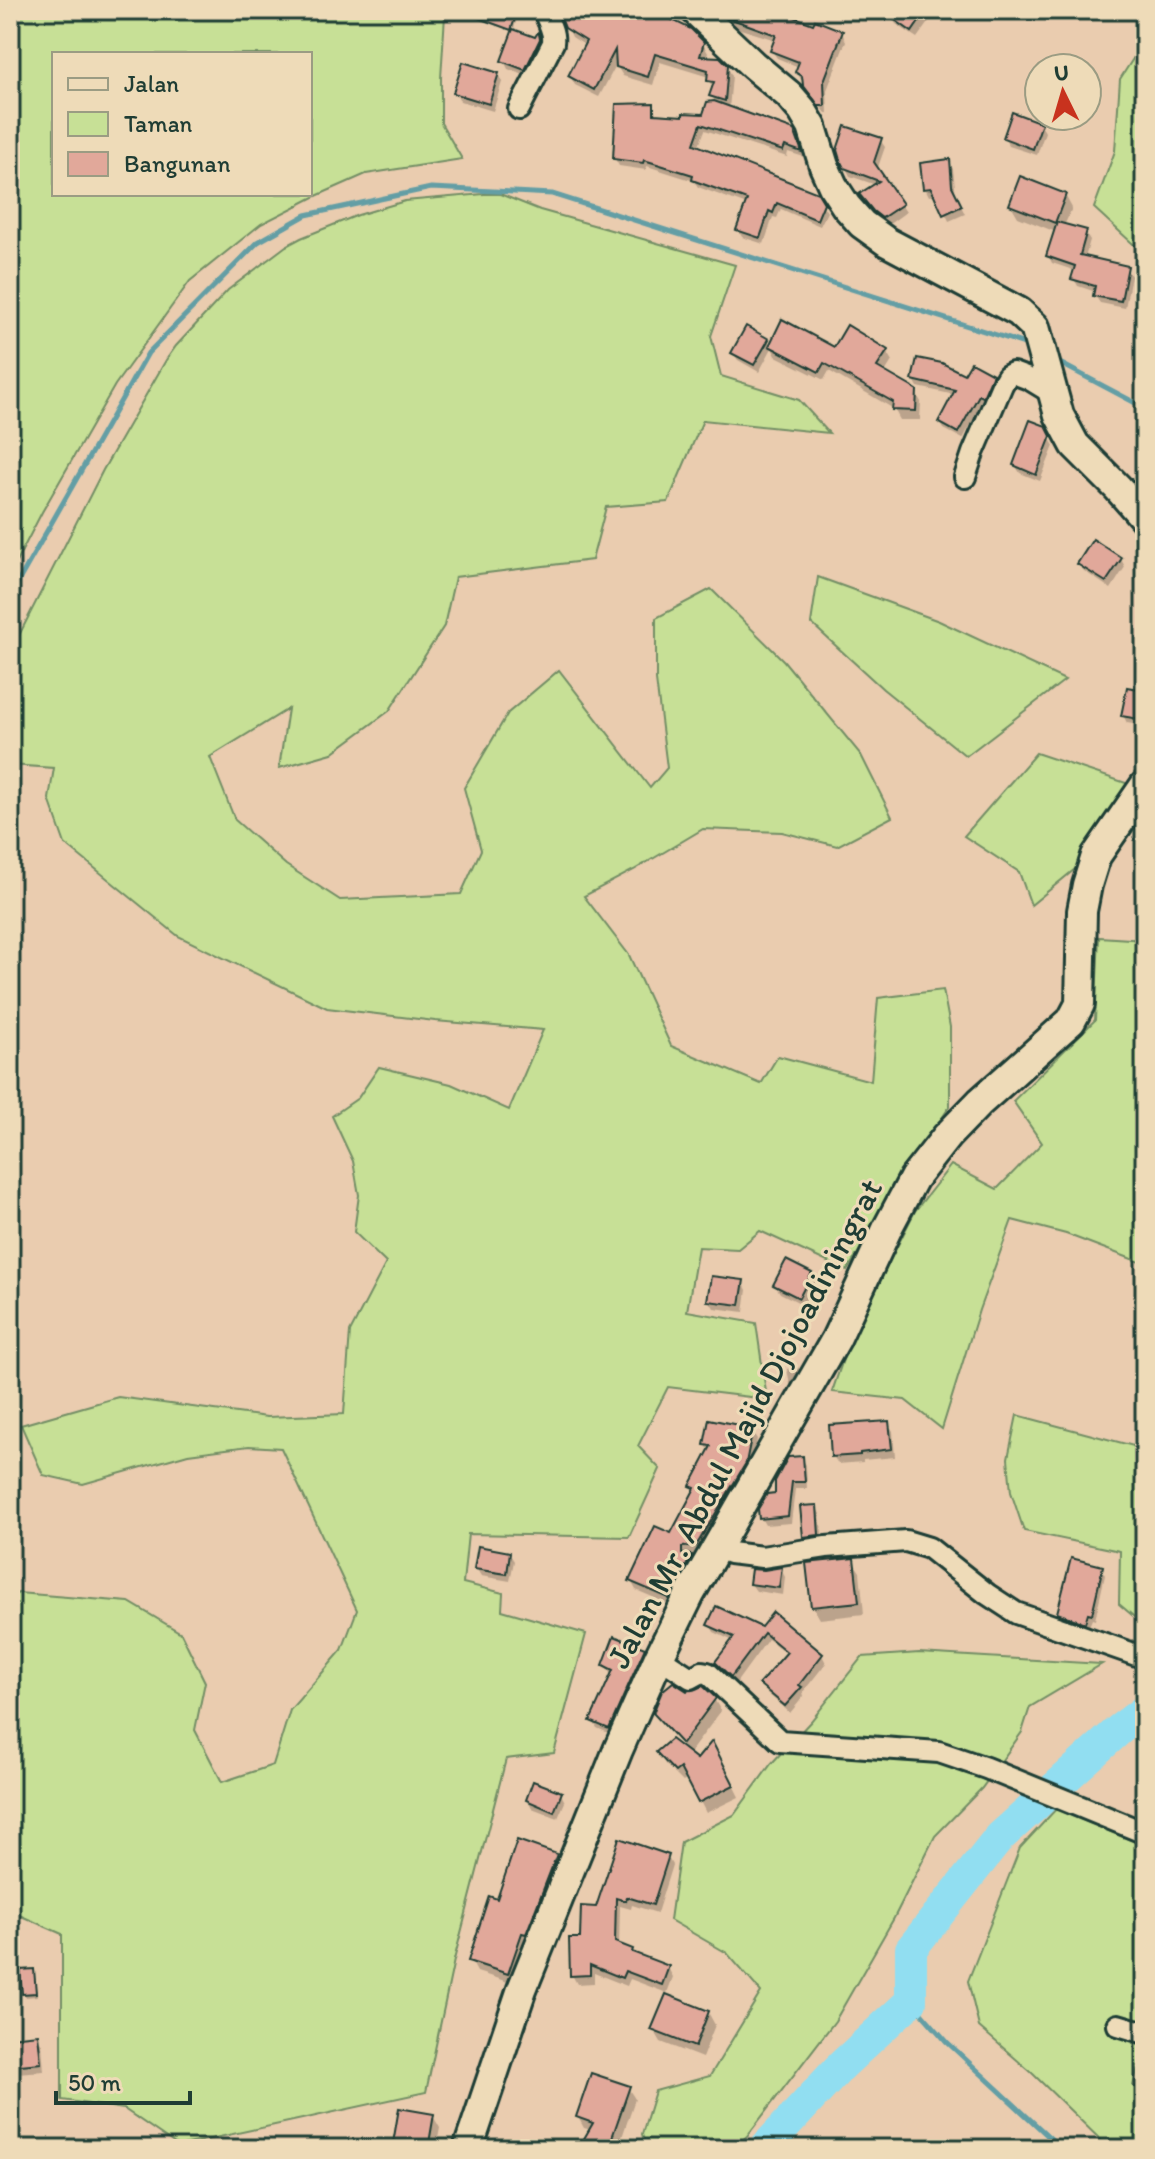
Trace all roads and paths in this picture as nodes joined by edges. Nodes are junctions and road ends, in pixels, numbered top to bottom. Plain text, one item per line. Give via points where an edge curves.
1 (544, 10) edge
2 (695, 10) edge
3 (519, 109) dead end
4 (1050, 387) junction
5 (965, 477) dead end
6 (1145, 519) edge
7 (1145, 785) edge
8 (718, 1544) junction
9 (659, 1657) junction
10 (1145, 1658) edge
11 (1145, 1833) edge
12 (1118, 2025) dead end
13 (1145, 2033) edge
14 (468, 2149) edge

1 - 3 street via 553,43
2 - 4 street via 802,110 833,186 862,224 1019,312 1035,327
4 - 5 street via 1013,373 1007,376
4 - 6 street via 1075,445
7 - 8 street, Jalan Mr. Abdul Majid Djojoadiningrat via 1096,856 1087,885 1077,1012 980,1102 914,1178 836,1339
8 - 9 street, Jalan Mr. Abdul Majid Djojoadiningrat
8 - 10 street via 730,1553 762,1557 906,1541 929,1548 1016,1613
9 - 11 street via 691,1678 708,1673 780,1741 939,1752
9 - 14 street, Jalan Mr. Abdul Majid Djojoadiningrat via 522,1989
12 - 13 street

